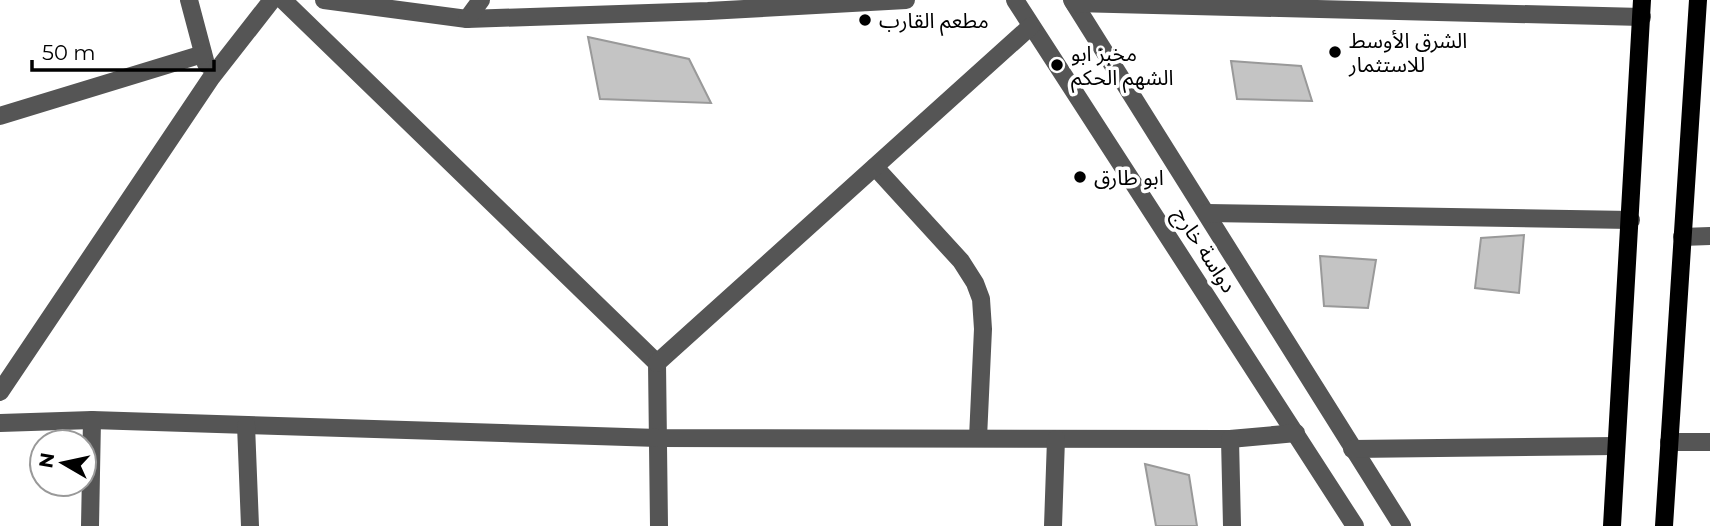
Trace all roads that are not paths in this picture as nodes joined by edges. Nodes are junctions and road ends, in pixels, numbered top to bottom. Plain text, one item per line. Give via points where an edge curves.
1 (188, 0) edge
2 (272, 0) edge
3 (283, 0) edge
4 (324, 0) edge
5 (481, 0) edge
6 (906, 0) edge
7 (1015, 0) edge
8 (1698, 0) edge
9 (1073, 2) edge
10 (709, 6) edge
11 (1642, 9) edge
12 (467, 19) junction
13 (1703, 21) edge
14 (1031, 26) junction
15 (203, 54) junction
16 (211, 78) junction
17 (0, 116) edge
18 (875, 167) junction
19 (1207, 212) junction
20 (1631, 220) junction
21 (1710, 236) edge
22 (1682, 237) junction
23 (657, 363) junction
24 (0, 392) edge
25 (92, 420) junction
26 (0, 423) edge
27 (246, 425) junction
28 (1296, 433) junction
29 (658, 438) junction
30 (978, 438) junction
31 (1056, 439) junction
32 (1230, 439) junction
33 (1669, 442) junction
34 (1710, 442) edge
35 (1616, 446) junction
36 (1352, 449) junction
37 (90, 526) edge
38 (250, 526) edge
39 (659, 526) edge
40 (1053, 526) edge
41 (1232, 526) edge
42 (1355, 526) edge
43 (1402, 526) edge
44 (1612, 526) edge
45 (1664, 526) edge

1 - 15 street
2 - 16 street
3 - 23 street
4 - 12 street
5 - 12 street
6 - 10 street
7 - 14 street, دواسة خارج
8 - 13 main road
9 - 11 street
9 - 19 street, دواسة خارج
10 - 12 street
11 - 20 main road
13 - 22 main road
14 - 18 street
14 - 28 street, دواسة خارج
15 - 16 street
15 - 17 street
16 - 24 street
18 - 23 street
18 - 30 street via 961,261 981,299
19 - 20 street
19 - 36 street, دواسة خارج
20 - 35 main road
21 - 22 street
22 - 33 main road
23 - 29 street
25 - 26 street
25 - 27 street
25 - 37 street
27 - 29 street
27 - 38 street
28 - 32 street
28 - 42 street, دواسة خارج
29 - 30 street
29 - 39 street
30 - 31 street
31 - 32 street
31 - 40 street
32 - 41 street
33 - 34 street
33 - 45 main road
35 - 36 street
35 - 44 main road
36 - 43 street, دواسة خارج

